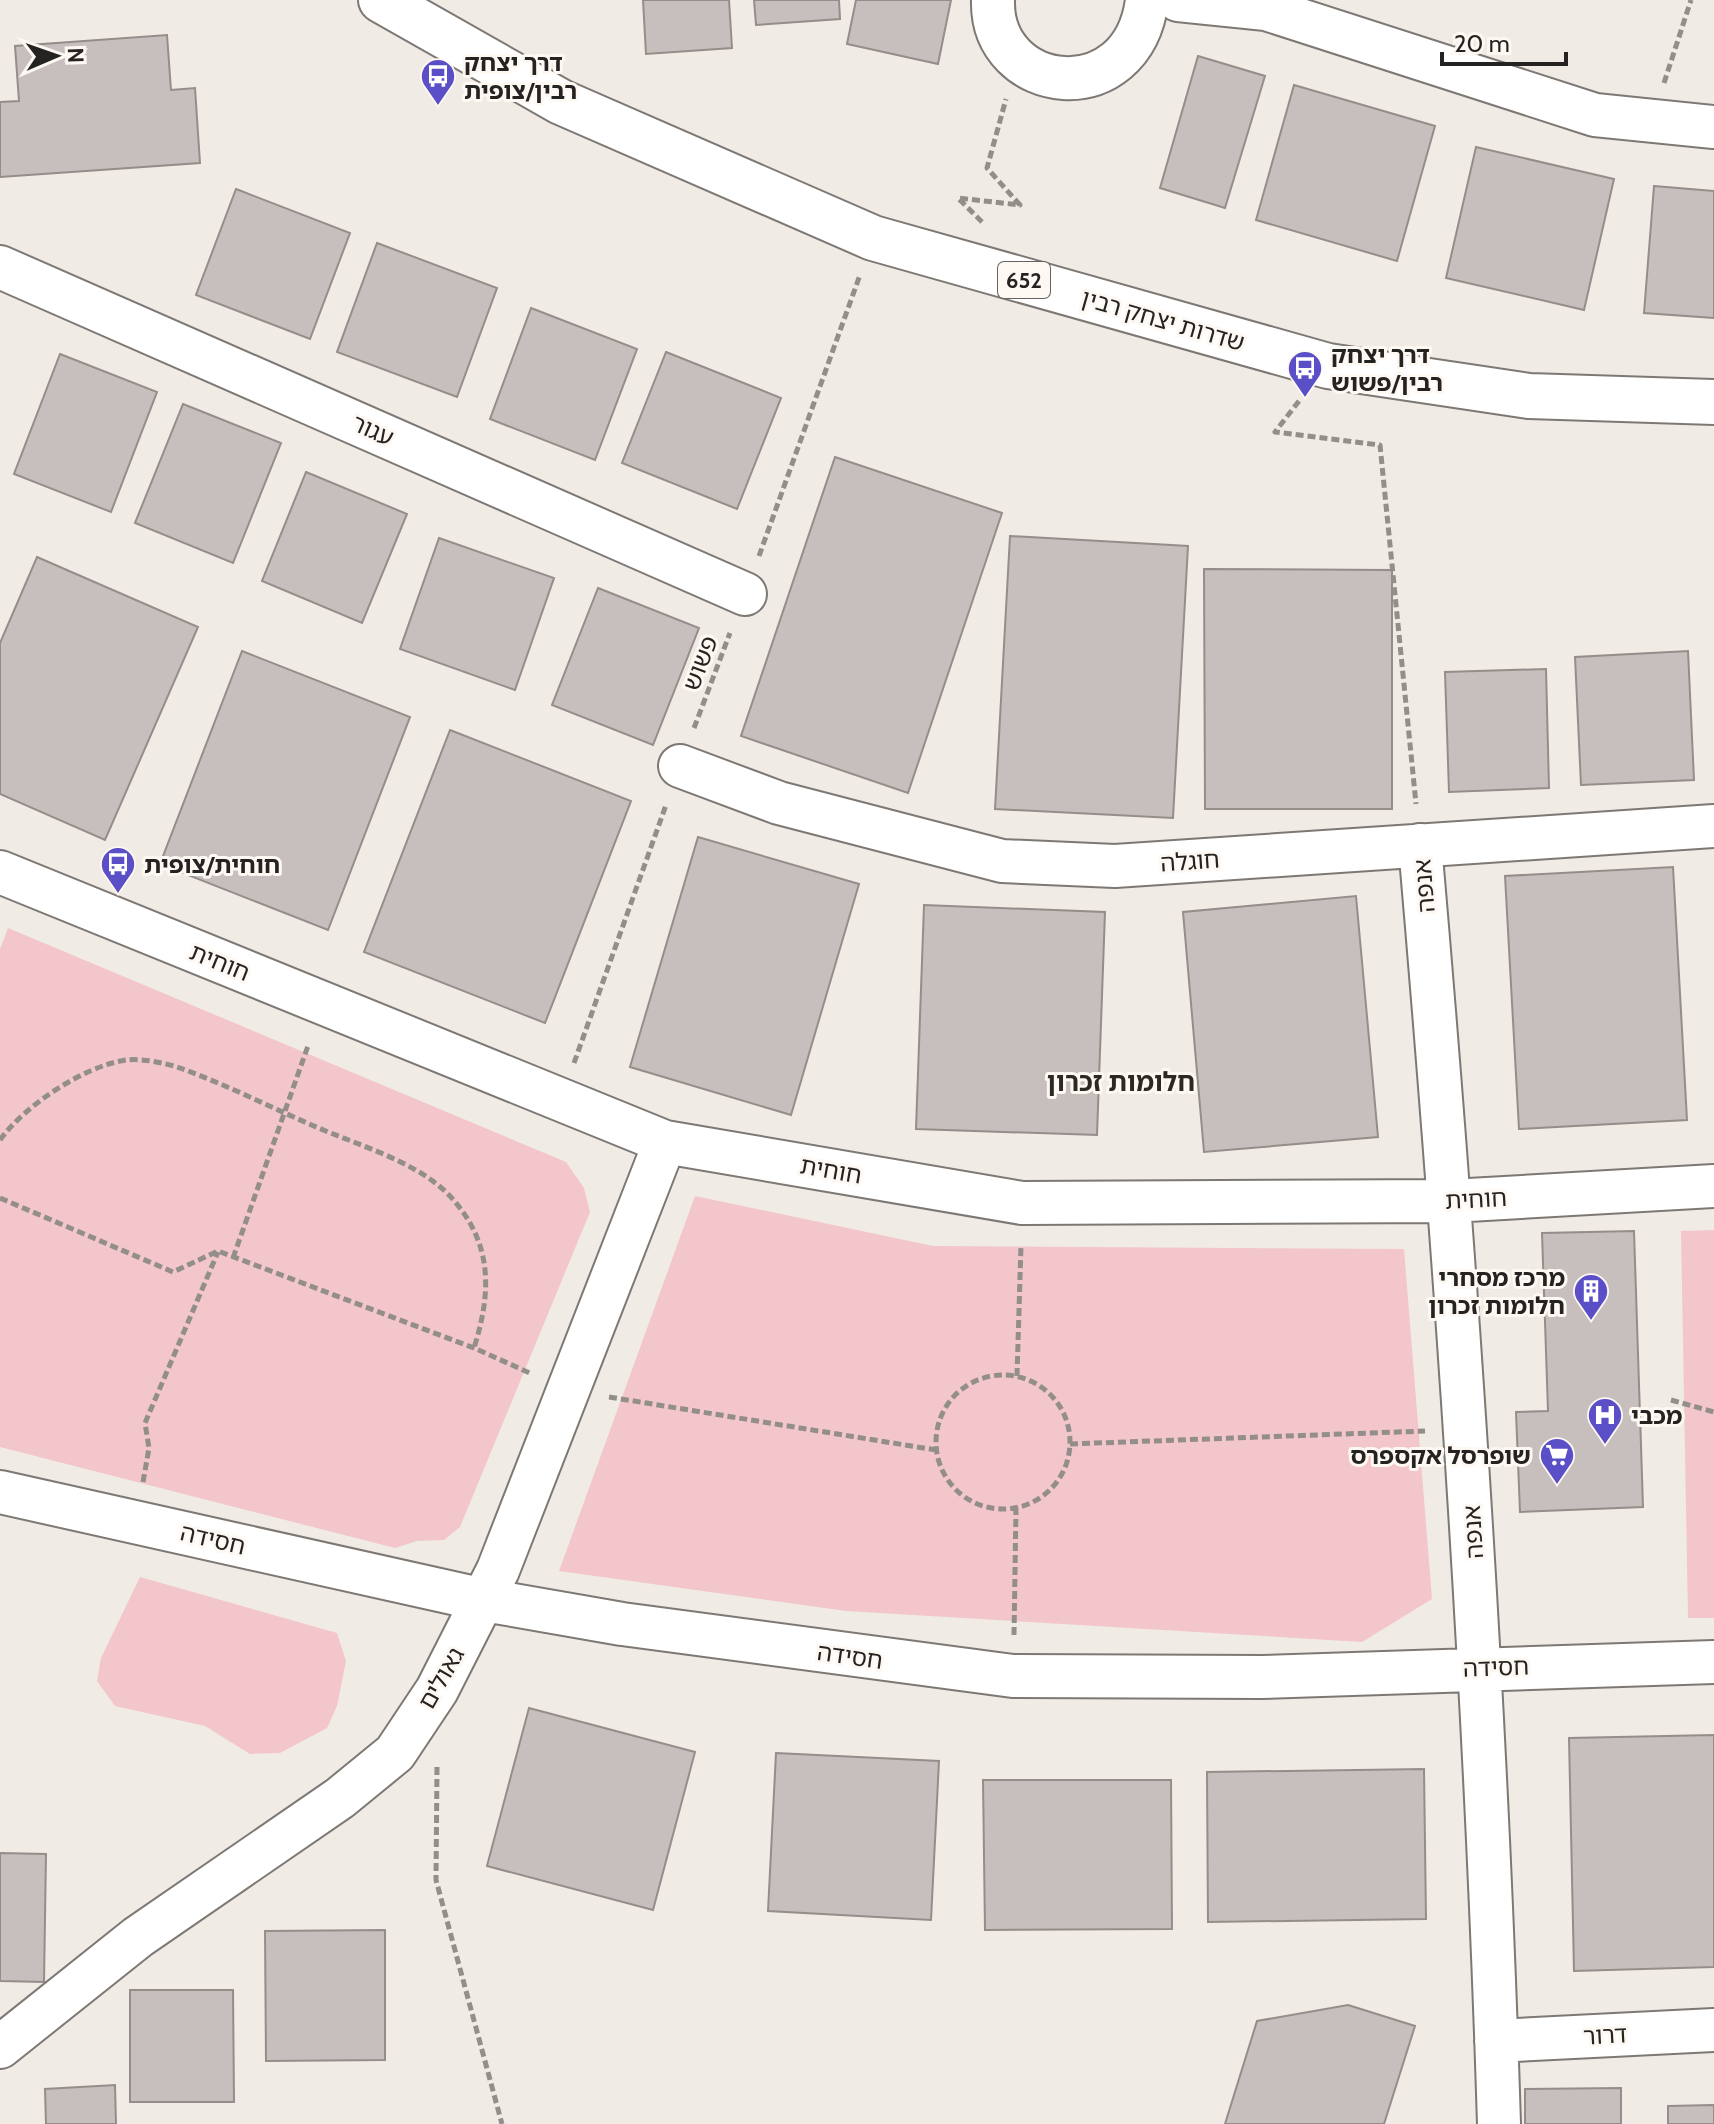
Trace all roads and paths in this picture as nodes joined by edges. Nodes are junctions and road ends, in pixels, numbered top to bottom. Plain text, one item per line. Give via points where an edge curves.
1 (381, 0) edge
2 (993, 0) edge
3 (1147, 0) edge
4 (1178, 0) edge
5 (1691, 0) edge
6 (1017, 58) junction
7 (1651, 123) junction
8 (1714, 127) edge
9 (991, 231) dead end
10 (873, 238) junction
11 (0, 267) edge
12 (1328, 366) junction
13 (1714, 402) edge
14 (745, 594) junction
15 (680, 766) junction
16 (1714, 826) edge
17 (1420, 845) junction
18 (0, 872) edge
19 (324, 1005) junction
20 (563, 1103) junction
21 (286, 1114) junction
22 (0, 1140) edge
23 (665, 1142) junction
24 (1714, 1186) edge
25 (0, 1198) edge
26 (1451, 1201) junction
27 (1022, 1203) junction
28 (218, 1251) junction
29 (233, 1258) junction
30 (474, 1348) junction
31 (1017, 1376) junction
32 (567, 1390) junction
33 (1671, 1400) dead end
34 (1714, 1412) edge
35 (1467, 1430) junction
36 (1070, 1444) junction
37 (936, 1450) junction
38 (128, 1481) dead end
39 (158, 1488) dead end
40 (0, 1492) edge
41 (138, 1503) junction
42 (1016, 1508) junction
43 (484, 1600) junction
44 (998, 1631) dead end
45 (1014, 1633) junction
46 (1029, 1634) dead end
47 (1714, 1662) edge
48 (1482, 1667) junction
49 (1013, 1676) junction
50 (437, 1753) dead end
51 (1714, 2030) edge
52 (1496, 2041) junction
53 (0, 2047) edge
54 (502, 2124) edge
55 (1499, 2124) edge

1 - 10 main road, שדרות יצחק רבין / 652 via 561,102
2 - 6 street via 1001,37
3 - 6 street via 1133,47 1114,65 1091,76 1065,79 1039,72
4 - 7 street via 1266,9 1595,115
5 - 7 path
6 - 9 path via 987,168 1020,205 958,198
7 - 8 street
10 - 12 main road, שדרות יצחק רבין / 652
10 - 14 path, פשוש
11 - 14 street, עגור
12 - 13 main road, שדרות יצחק רבין / 652 via 1529,396
12 - 17 path via 1275,432 1380,445
14 - 15 path, פשוש
15 - 17 street, חוגלה via 779,803 1002,861 1115,866
15 - 20 path, פשוש
16 - 17 street, חוגלה
17 - 26 street, אנפה
18 - 19 street, חוחית
19 - 20 street, חוחית
19 - 21 path
20 - 23 street, חוחית
21 - 22 path via 179,1068 126,1060 52,1091
21 - 29 path
21 - 30 path via 412,1169 448,1194 471,1225 487,1265 486,1308
23 - 27 street, חוחית
23 - 32 street, גאולים
24 - 26 street, חוחית
25 - 28 path via 173,1272
26 - 27 street, חוחית
26 - 35 street, אנפה
27 - 31 path
28 - 29 path
28 - 41 path via 145,1423 149,1448
29 - 30 path
30 - 32 path
31 - 36 path via 1039,1384 1056,1400 1067,1421
31 - 37 path via 978,1379 958,1392 938,1423
32 - 37 path
32 - 43 street, גאולים
33 - 34 path
35 - 36 path
35 - 48 street, אנפה
36 - 42 path via 1055,1485
37 - 42 path via 957,1491 977,1504
38 - 41 path
39 - 41 path
40 - 41 street, חסידה
41 - 43 street, חסידה
42 - 45 path
43 - 49 street, חסידה
43 - 53 street, גאולים via 437,1690 395,1753 340,1798 138,1937
44 - 45 path
45 - 46 path
45 - 49 path
47 - 48 street, חסידה
48 - 49 street, חסידה via 1262,1677
48 - 52 street, אנפה
50 - 54 path via 436,1880
51 - 52 street, דרור
52 - 55 street, אנפה

